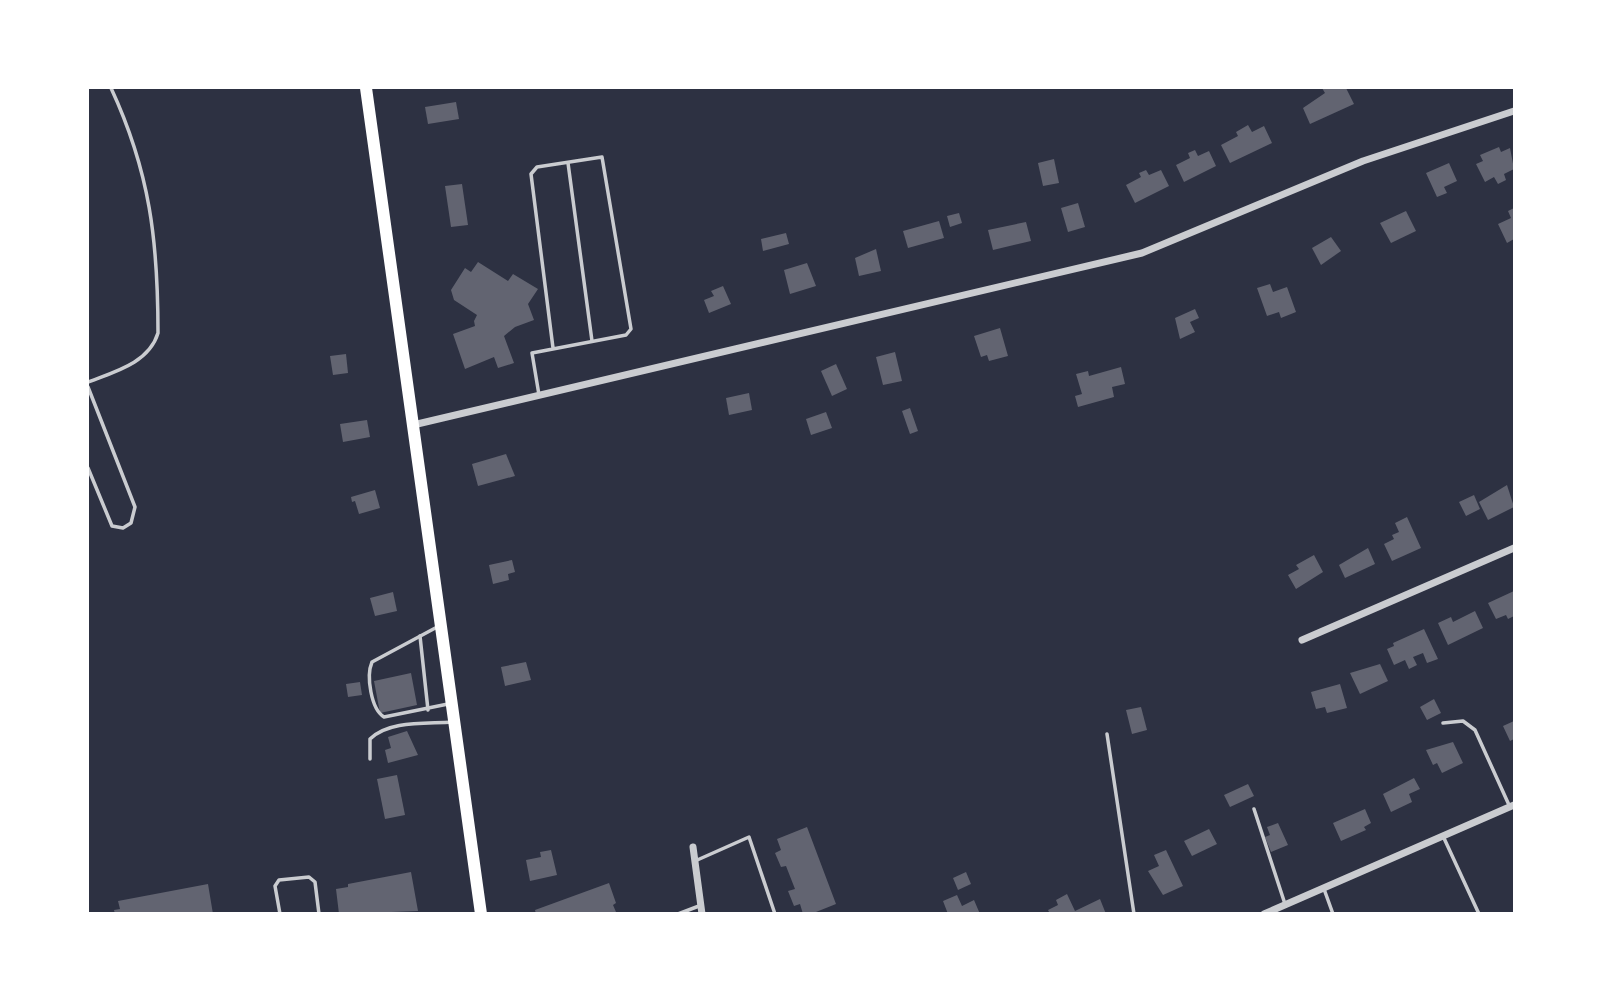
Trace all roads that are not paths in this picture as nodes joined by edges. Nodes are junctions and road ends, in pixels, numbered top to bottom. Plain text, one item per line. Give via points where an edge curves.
1 (111, 88) edge
2 (366, 88) edge
3 (1514, 111) edge
4 (568, 162) junction
5 (592, 341) junction
6 (553, 348) junction
7 (88, 382) edge
8 (88, 387) edge
9 (539, 395) junction
10 (413, 425) junction
11 (88, 468) edge
12 (1514, 548) edge
13 (441, 625) junction
14 (419, 636) junction
15 (1302, 640) dead end
16 (452, 704) junction
17 (428, 710) junction
18 (454, 722) junction
19 (1443, 723) dead end
20 (1107, 734) dead end
21 (370, 759) dead end
22 (1512, 806) edge
23 (1254, 809) dead end
24 (1443, 836) junction
25 (693, 847) dead end
26 (695, 861) junction
27 (1323, 888) junction
28 (1285, 904) junction
29 (702, 910) edge
30 (280, 914) edge
31 (319, 914) edge
32 (481, 914) edge
33 (678, 914) edge
34 (775, 914) edge
35 (1134, 914) edge
36 (1264, 914) edge
37 (1333, 914) edge
38 (1479, 914) edge

1 - 7 lane via 143,170 154,220 158,333 155,346 144,357
2 - 10 main road
3 - 9 street via 1363,162 1142,253
4 - 5 lane
4 - 5 lane via 605,160 631,329 626,335
4 - 6 lane via 537,167 531,174
5 - 6 lane
6 - 9 lane via 532,353
8 - 11 lane via 135,507 131,523 123,528 112,526
9 - 10 street
10 - 13 main road
12 - 15 street
13 - 14 lane
13 - 16 main road
14 - 17 lane
14 - 17 lane via 372,662 369,669 379,714
16 - 17 lane
16 - 18 main road
18 - 21 lane via 375,733 370,739
18 - 32 main road
19 - 22 lane via 1463,721 1475,730
20 - 35 lane
22 - 24 street
23 - 28 lane
24 - 27 street
24 - 38 lane
25 - 26 street
26 - 29 street
26 - 34 lane via 749,837
27 - 28 street
27 - 37 lane
28 - 36 street
29 - 33 lane
30 - 31 lane via 275,886 279,880 309,877 315,882

